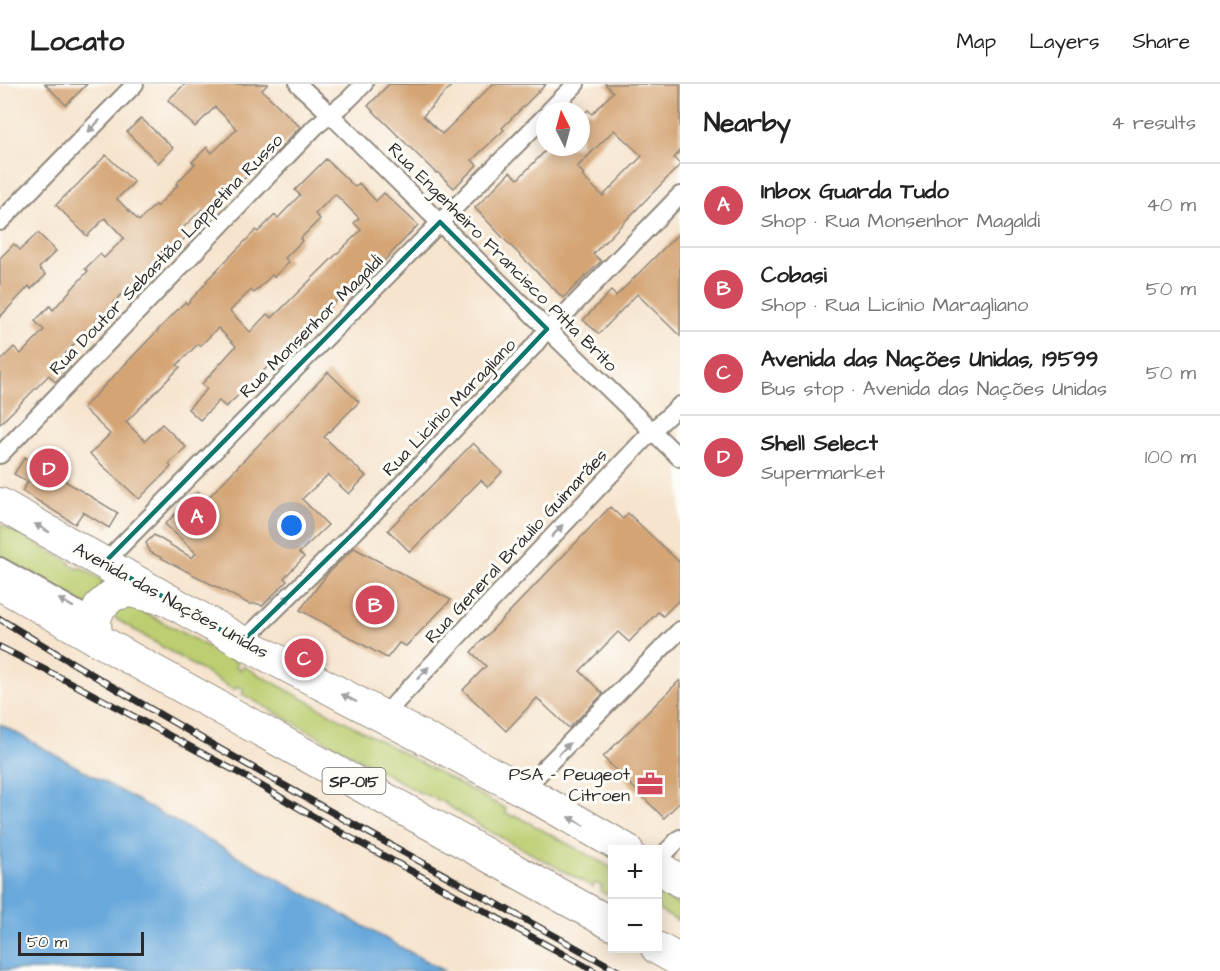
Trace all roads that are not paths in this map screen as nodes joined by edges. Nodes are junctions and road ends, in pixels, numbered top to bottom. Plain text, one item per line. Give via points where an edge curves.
1 (135, 84) edge
2 (298, 84) edge
3 (364, 84) edge
4 (576, 84) edge
5 (558, 102) edge
6 (330, 114) junction
7 (536, 125) edge
8 (680, 195) edge
9 (0, 222) edge
10 (440, 222) junction
11 (547, 329) junction
12 (680, 405) edge
13 (652, 430) junction
14 (0, 455) edge
15 (680, 458) edge
16 (0, 504) edge
17 (104, 563) junction
18 (0, 566) edge
19 (0, 585) edge
20 (165, 599) junction
21 (95, 629) junction
22 (680, 630) edge
23 (242, 642) junction
24 (383, 716) junction
25 (523, 790) junction
26 (680, 838) edge
27 (620, 845) edge
28 (662, 855) edge
29 (662, 870) edge
30 (680, 880) edge
31 (608, 906) edge
32 (608, 922) edge
33 (662, 935) edge
34 (680, 945) edge
35 (662, 951) edge
36 (680, 961) edge

1 -> 9 street
2 - 6 street, Rua Engenheiro Francisco Pitta Brito
3 - 6 street, Rua Doutor Sebastião Lappetina Russo
4 - 5 street
6 - 10 street, Rua Engenheiro Francisco Pitta Brito
6 - 14 street, Rua Doutor Sebastião Lappetina Russo
7 - 10 street, Rua Monsenhor Magaldi
8 - 11 street, Rua Licínio Maragliano
10 - 11 street, Rua Engenheiro Francisco Pitta Brito
10 - 17 street, Rua Monsenhor Magaldi
11 - 13 street, Rua Engenheiro Francisco Pitta Brito
23 -> 11 street, Rua Licínio Maragliano via 369,518
12 - 13 street, Rua General Bráulio Guimarães
13 - 15 street, Rua Engenheiro Francisco Pitta Brito
24 -> 13 street, Rua General Bráulio Guimarães
17 -> 16 highway, Avenida das Nações Unidas
17 - 20 highway, Avenida das Nações Unidas
21 -> 18 street
19 - 21 highway, SP-015
20 - 21 highway via 130,591 113,594 100,606
20 - 23 highway, Avenida das Nações Unidas
21 - 31 street via 136,646
21 - 32 highway, SP-015
25 -> 22 street
24 -> 23 highway, Avenida das Nações Unidas
24 - 25 highway, Avenida das Nações Unidas
27 -> 25 highway, Avenida das Nações Unidas
26 - 28 street
29 - 30 highway
33 - 34 street
35 - 36 highway

